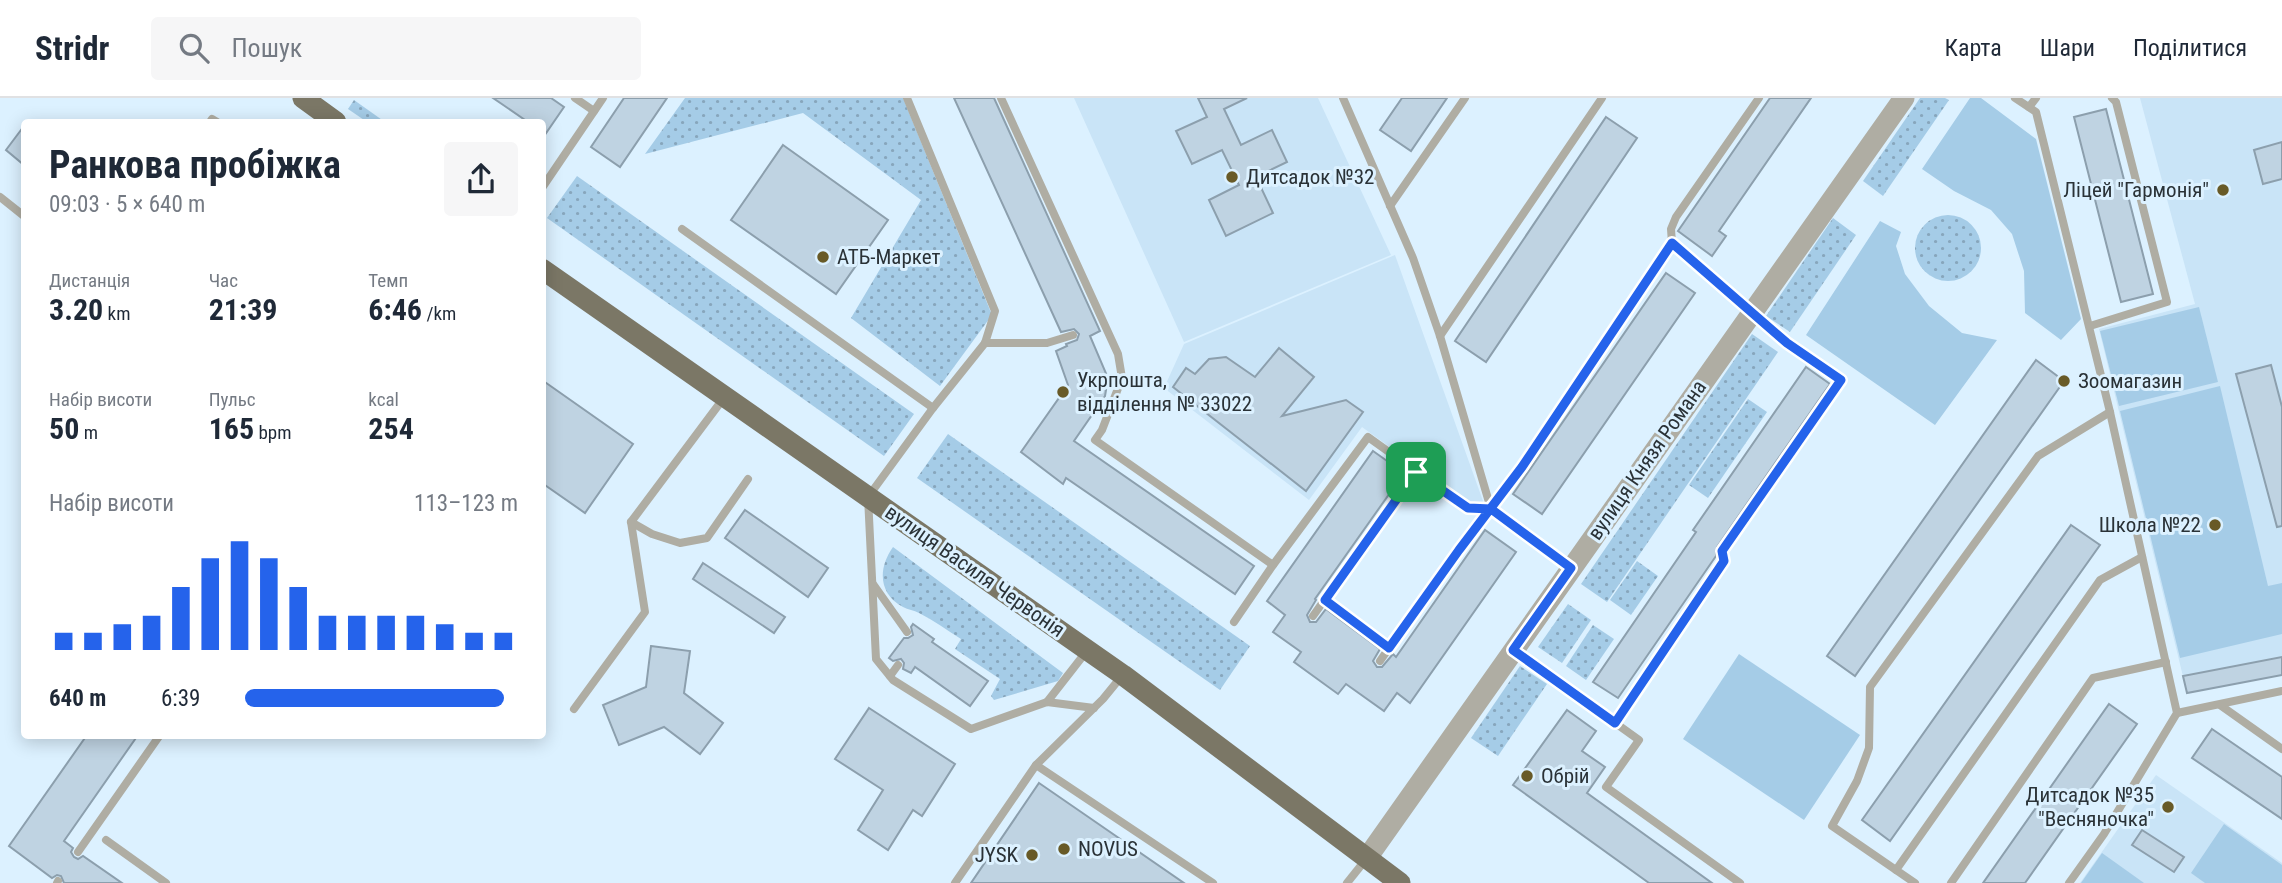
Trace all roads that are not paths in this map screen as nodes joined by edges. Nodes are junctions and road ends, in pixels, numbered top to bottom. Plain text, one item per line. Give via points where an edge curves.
1 (303, 98) edge
2 (575, 98) edge
3 (603, 98) edge
4 (907, 98) edge
5 (1000, 98) edge
6 (1343, 98) edge
7 (1465, 98) edge
8 (1602, 98) edge
9 (1759, 98) edge
10 (1903, 98) edge
11 (2015, 98) edge
12 (2036, 98) edge
13 (2112, 98) edge
14 (2029, 107) junction
15 (594, 111) junction
16 (332, 119) edge
17 (546, 182) edge
18 (0, 197) edge
19 (1390, 206) junction
20 (21, 214) edge
21 (682, 229) dead end
22 (1672, 243) junction
23 (546, 272) edge
24 (1751, 312) junction
25 (2090, 326) junction
26 (1073, 335) dead end
27 (1440, 336) junction
28 (985, 343) junction
29 (725, 396) junction
30 (933, 408) junction
31 (2110, 412) junction
32 (1416, 472) junction
33 (748, 479) dead end
34 (868, 497) junction
35 (1491, 509) junction
36 (631, 522) junction
37 (2142, 557) junction
38 (1273, 565) junction
39 (1571, 568) junction
40 (873, 584) junction
41 (1325, 600) junction
42 (1313, 616) dead end
43 (1234, 622) dead end
44 (907, 632) dead end
45 (1389, 648) junction
46 (1087, 650) junction
47 (1513, 650) junction
48 (1380, 661) dead end
49 (2166, 662) junction
50 (898, 665) dead end
51 (1123, 675) junction
52 (890, 676) junction
53 (2282, 691) edge
54 (1047, 702) junction
55 (2220, 705) junction
56 (1094, 708) junction
57 (573, 709) dead end
58 (2177, 713) junction
59 (1615, 723) junction
60 (157, 739) edge
61 (2282, 749) edge
62 (1036, 765) junction
63 (106, 840) dead end
64 (78, 852) dead end
65 (1367, 858) junction
66 (1896, 870) junction
67 (166, 883) edge
68 (954, 883) edge
69 (1213, 883) edge
70 (1348, 883) edge
71 (1400, 883) edge
72 (1740, 883) edge
73 (1915, 883) edge
74 (1951, 883) edge
75 (2068, 883) edge

1 - 16 main road
2 - 15 lane
3 - 15 lane
4 - 28 lane via 995,311
5 - 38 lane via 1118,355 1122,378 1095,440
6 - 19 lane
7 - 19 lane
8 - 27 lane
9 - 22 lane via 1676,217
10 - 24 street, вулиця Князя Романа
11 - 14 lane
12 - 14 lane
13 - 25 lane via 2167,302
14 - 25 lane via 2036,112
15 - 17 lane
18 - 20 lane
19 - 27 lane
21 - 30 lane
22 - 24 lane
22 - 35 lane
23 - 29 main road, вулиця Василя Червонія
24 - 39 street, вулиця Князя Романа
24 - 59 lane via 1841,380 1722,551 1724,561
25 - 31 lane
26 - 28 lane via 1047,343
27 - 35 lane
28 - 30 lane
29 - 34 main road, вулиця Василя Червонія
29 - 36 lane
30 - 34 lane
31 - 37 lane
31 - 66 lane via 2038,456 1870,687 1869,748 1832,826
32 - 35 lane via 1468,508
32 - 38 lane via 1368,437
32 - 41 lane
33 - 36 lane via 707,538 680,543
34 - 40 lane
34 - 46 main road, вулиця Василя Червонія
35 - 39 lane
35 - 45 lane
36 - 57 lane via 645,612
37 - 49 lane
37 - 66 lane via 2100,580
38 - 43 lane
39 - 47 street, вулиця Князя Романа
40 - 44 lane
40 - 52 lane via 876,659
41 - 42 lane
41 - 45 lane
45 - 48 lane
46 - 51 main road, вулиця Василя Червонія
46 - 54 lane
47 - 59 lane
47 - 65 street, вулиця Князя Романа
49 - 58 lane
49 - 74 lane via 2093,678
50 - 52 lane
51 - 56 lane
51 - 65 main road, вулиця Василя Червонія
52 - 54 lane via 971,729
53 - 55 lane
54 - 56 lane
55 - 58 lane
55 - 61 lane
56 - 62 lane
58 - 75 lane via 2104,834
59 - 72 lane via 1639,740 1606,787
60 - 64 lane
62 - 68 lane
62 - 69 lane
63 - 67 lane
65 - 70 lane
65 - 71 main road, вулиця Василя Червонія
66 - 73 lane

